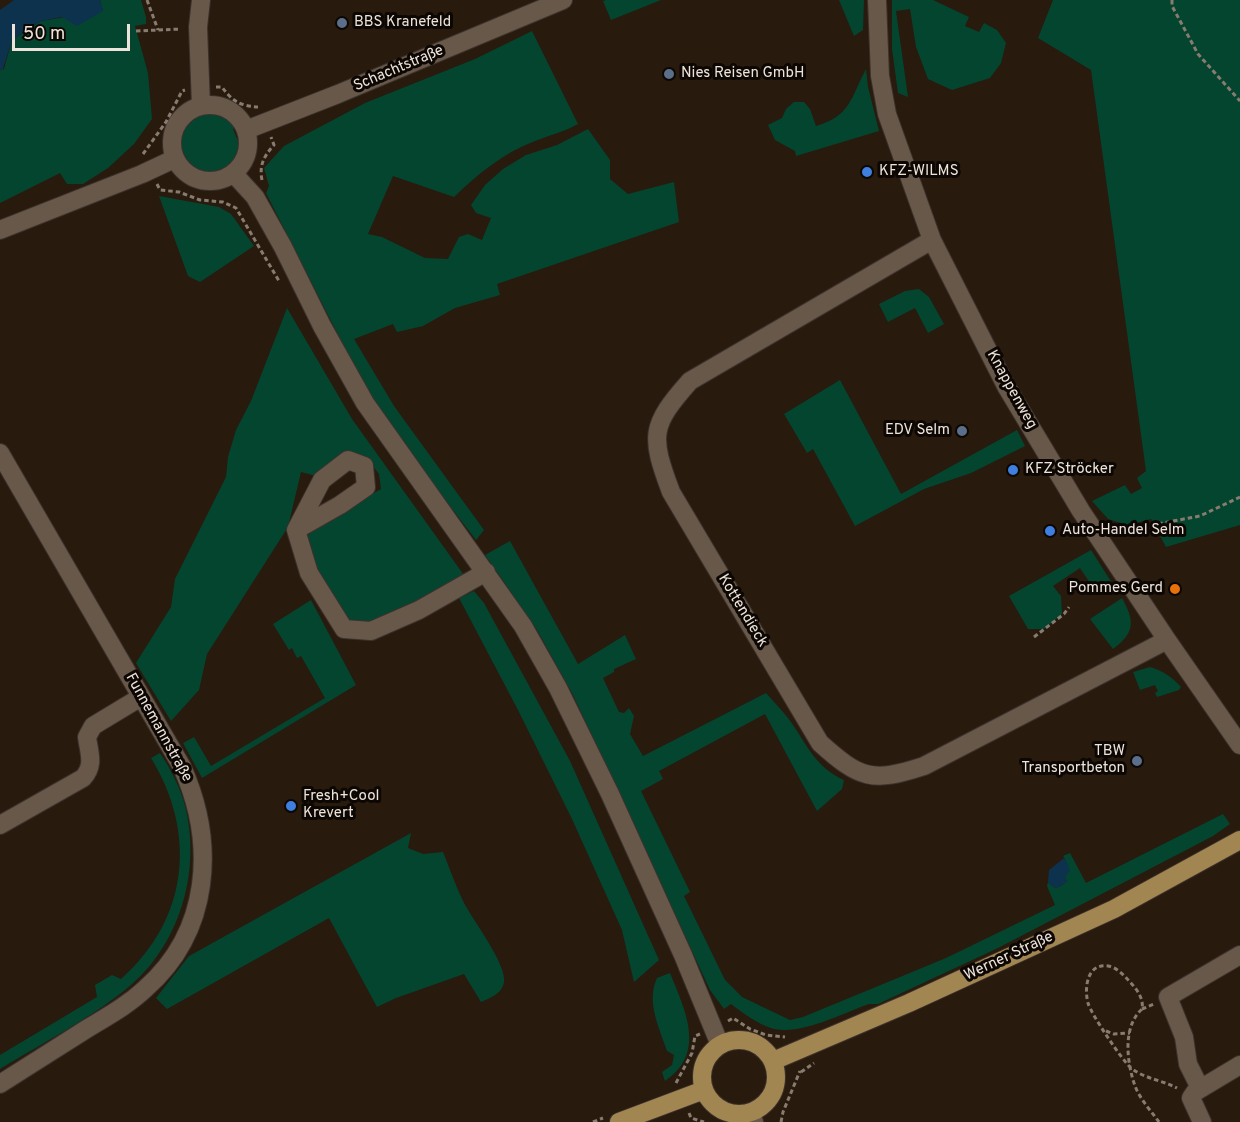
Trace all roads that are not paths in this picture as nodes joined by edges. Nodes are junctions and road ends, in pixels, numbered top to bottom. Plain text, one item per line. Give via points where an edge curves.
1 (201, 0) edge
2 (877, 0) edge
3 (554, 2) edge
4 (201, 97) junction
5 (246, 130) junction
6 (174, 159) junction
7 (234, 174) junction
8 (0, 230) edge
9 (932, 240) junction
10 (0, 453) edge
11 (296, 530) dead end
12 (486, 572) junction
13 (1167, 640) junction
14 (141, 697) junction
15 (1239, 745) edge
16 (0, 825) edge
17 (1240, 840) edge
18 (1240, 955) edge
19 (720, 1045) junction
20 (773, 1061) junction
21 (1240, 1065) edge
22 (0, 1084) edge
23 (704, 1090) junction
24 (1196, 1093) junction
25 (752, 1117) edge
26 (619, 1122) edge
27 (1202, 1122) edge

1 - 4 street
2 - 9 street, Knappenweg via 880,75 887,114
3 - 5 street, Schachtstraße
4 - 5 street via 227,108 239,117
4 - 6 street via 176,124
5 - 7 street via 247,156
6 - 7 street via 191,177 202,181 219,182
6 - 8 street
7 - 12 street via 255,197 365,403
9 - 13 street, Knappenweg via 1006,386
9 - 13 street, Kottendieck via 690,381 668,405 657,429 658,457 677,501 820,742 845,765 871,776 895,775 924,766
10 - 14 street, Funnemannstraße
11 - 12 street via 309,573 344,629 371,631 419,610
12 - 19 street via 523,626 610,794
13 - 15 street, Knappenweg
14 - 16 street via 93,726 87,737 92,762 83,778
14 - 22 street, Funnemannstraße via 182,767 200,817 202,873 193,919 166,967 147,988
17 - 20 main road, Werner Straße via 1105,913
18 - 24 street via 1168,998 1184,1037
19 - 20 main road via 749,1041 766,1051
19 - 23 main road via 706,1060
20 - 25 main road via 777,1080 774,1091
21 - 24 street
23 - 25 main road via 717,1107
23 - 26 main road
24 - 27 street

